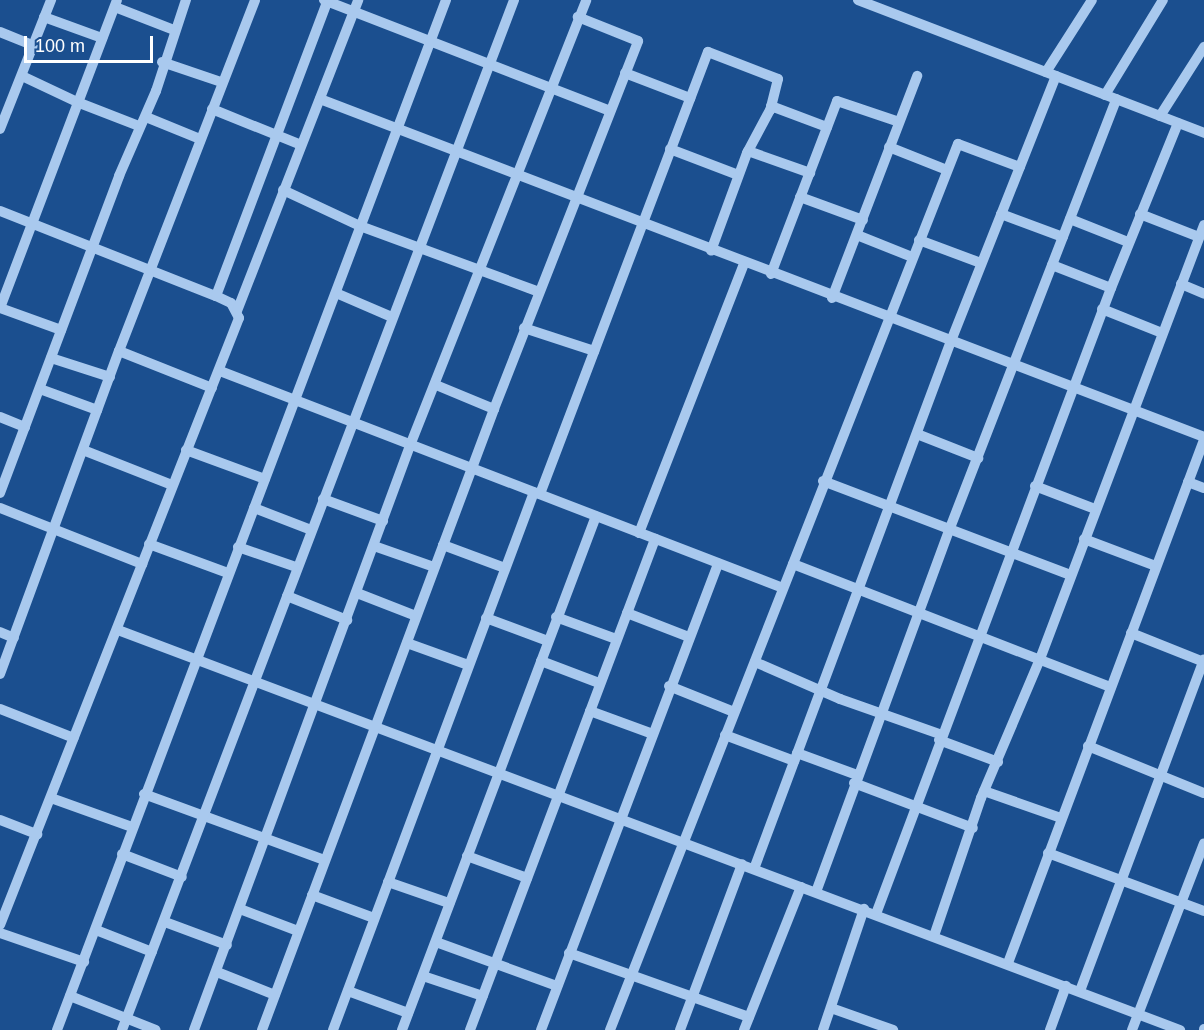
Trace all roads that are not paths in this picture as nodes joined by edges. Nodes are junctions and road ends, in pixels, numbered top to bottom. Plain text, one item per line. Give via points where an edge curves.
1 (51, 0) edge
2 (186, 0) edge
3 (243, 0) edge
4 (327, 0) edge
5 (358, 0) edge
6 (446, 0) edge
7 (514, 0) edge
8 (586, 0) edge
9 (858, 0) edge
10 (1092, 0) edge
11 (1162, 0) edge
12 (255, 2) edge
13 (116, 3) edge
14 (353, 12) junction
15 (44, 17) junction
16 (578, 17) junction
17 (174, 30) junction
18 (0, 32) edge
19 (102, 38) junction
20 (430, 39) junction
21 (33, 45) junction
22 (1204, 47) edge
23 (162, 62) junction
24 (491, 62) junction
25 (625, 73) junction
26 (1051, 74) junction
27 (22, 76) junction
28 (917, 76) dead end
29 (221, 82) junction
30 (551, 87) junction
31 (1105, 95) junction
32 (690, 98) junction
33 (320, 99) junction
34 (1116, 99) junction
35 (77, 102) junction
36 (771, 105) junction
37 (212, 109) junction
38 (610, 111) junction
39 (1160, 116) junction
40 (143, 121) junction
41 (899, 122) junction
42 (1178, 123) junction
43 (827, 127) junction
44 (0, 129) edge
45 (398, 129) junction
46 (1204, 133) edge
47 (278, 135) junction
48 (200, 139) junction
49 (301, 145) junction
50 (889, 147) junction
51 (670, 149) junction
52 (459, 150) junction
53 (748, 151) junction
54 (1020, 167) junction
55 (947, 170) junction
56 (517, 173) junction
57 (810, 173) junction
58 (738, 175) junction
59 (283, 190) junction
60 (578, 196) junction
61 (800, 197) junction
62 (0, 211) edge
63 (1002, 214) junction
64 (1140, 214) junction
65 (1070, 219) junction
66 (863, 220) junction
67 (31, 223) junction
68 (644, 223) junction
69 (1204, 225) edge
70 (360, 226) junction
71 (857, 235) junction
72 (1063, 237) junction
73 (1200, 237) junction
74 (919, 240) junction
75 (1128, 242) junction
76 (420, 246) junction
77 (94, 248) junction
78 (711, 251) junction
79 (912, 257) junction
80 (981, 263) junction
81 (744, 264) junction
82 (1052, 265) junction
83 (152, 269) junction
84 (481, 270) junction
85 (771, 274) junction
86 (1181, 284) junction
87 (1111, 288) junction
88 (539, 292) junction
89 (336, 293) junction
90 (1204, 294) edge
91 (216, 296) junction
92 (832, 298) junction
93 (0, 308) edge
94 (1102, 309) junction
95 (237, 310) junction
96 (392, 316) junction
97 (888, 318) junction
98 (524, 328) junction
99 (61, 330) junction
100 (1162, 333) junction
101 (951, 341) junction
102 (119, 351) junction
103 (594, 351) junction
104 (51, 358) junction
105 (1014, 364) junction
106 (220, 371) junction
107 (110, 376) junction
108 (435, 385) junction
109 (1073, 387) junction
110 (212, 388) junction
111 (40, 389) junction
112 (296, 398) junction
113 (494, 409) junction
114 (97, 410) junction
115 (1132, 410) junction
116 (0, 417) edge
117 (353, 420) junction
118 (25, 427) junction
119 (917, 434) junction
120 (1204, 439) edge
121 (411, 443) junction
122 (83, 450) junction
123 (186, 450) junction
124 (978, 458) junction
125 (472, 467) junction
126 (265, 479) junction
127 (823, 481) junction
128 (1188, 482) junction
129 (172, 485) junction
130 (1035, 486) junction
131 (1204, 488) edge
132 (0, 493) edge
133 (537, 493) junction
134 (323, 498) junction
135 (890, 506) junction
136 (0, 507) edge
137 (254, 508) junction
138 (1095, 509) junction
139 (596, 516) junction
140 (383, 521) junction
141 (56, 528) junction
142 (950, 528) junction
143 (311, 530) junction
144 (639, 533) junction
145 (656, 539) junction
146 (1084, 539) junction
147 (149, 544) junction
148 (443, 545) junction
149 (374, 546) junction
150 (238, 547) junction
151 (1010, 551) junction
152 (718, 563) junction
153 (142, 564) junction
154 (793, 564) junction
155 (1156, 566) junction
156 (296, 567) junction
157 (434, 567) junction
158 (505, 568) junction
159 (228, 573) junction
160 (1070, 575) junction
161 (783, 588) junction
162 (857, 589) junction
163 (357, 593) junction
164 (287, 596) junction
165 (627, 613) junction
166 (920, 614) junction
167 (416, 616) junction
168 (556, 617) junction
169 (486, 618) junction
170 (347, 620) junction
171 (117, 630) junction
172 (0, 632) edge
173 (1131, 633) junction
174 (980, 636) junction
175 (689, 637) junction
176 (14, 638) junction
177 (616, 639) junction
178 (548, 641) junction
179 (407, 643) junction
180 (1040, 659) junction
181 (197, 660) junction
182 (541, 661) junction
183 (1204, 661) edge
184 (755, 662) junction
185 (468, 665) junction
186 (0, 674) edge
187 (256, 683) junction
188 (598, 683) junction
189 (669, 686) junction
190 (1110, 687) junction
191 (821, 691) junction
192 (316, 705) junction
193 (0, 709) edge
194 (590, 711) junction
195 (734, 712) junction
196 (881, 712) junction
197 (375, 728) junction
198 (650, 733) junction
199 (725, 735) junction
200 (940, 737) junction
201 (74, 738) junction
202 (1088, 746) junction
203 (438, 751) junction
204 (795, 757) junction
205 (998, 762) junction
206 (496, 773) junction
207 (1158, 775) junction
208 (855, 779) junction
209 (984, 791) junction
210 (1204, 793) edge
211 (144, 794) junction
212 (558, 796) junction
213 (51, 798) junction
214 (914, 806) junction
215 (206, 814) junction
216 (618, 818) junction
217 (1061, 818) junction
218 (0, 820) edge
219 (132, 827) junction
220 (973, 828) junction
221 (37, 834) junction
222 (267, 836) junction
223 (682, 842) junction
224 (1204, 843) edge
225 (1048, 853) junction
226 (122, 854) junction
227 (466, 856) junction
228 (324, 860) junction
229 (742, 864) junction
230 (754, 869) junction
231 (182, 877) junction
232 (527, 878) junction
233 (1121, 880) junction
234 (388, 882) junction
235 (801, 887) junction
236 (816, 892) junction
237 (312, 895) junction
238 (1181, 902) junction
239 (449, 903) junction
240 (240, 909) junction
241 (864, 909) junction
242 (1204, 911) edge
243 (876, 914) junction
244 (374, 918) junction
245 (1, 919) edge
246 (165, 922) junction
247 (96, 930) junction
248 (298, 931) junction
249 (0, 933) edge
250 (934, 936) junction
251 (436, 942) junction
252 (226, 945) junction
253 (152, 952) junction
254 (569, 953) junction
255 (84, 962) junction
256 (494, 963) junction
257 (1008, 963) junction
258 (217, 972) junction
259 (630, 974) junction
260 (423, 976) junction
261 (556, 986) junction
262 (1066, 986) junction
263 (348, 991) junction
264 (1080, 991) junction
265 (274, 995) junction
266 (693, 995) junction
267 (70, 996) junction
268 (483, 996) junction
269 (831, 1008) junction
270 (408, 1013) junction
271 (1138, 1014) junction
272 (748, 1017) junction
273 (127, 1018) junction
274 (265, 1029) edge
275 (57, 1030) edge
276 (122, 1030) edge
277 (156, 1030) edge
278 (194, 1030) edge
279 (333, 1030) edge
280 (402, 1030) edge
281 (470, 1030) edge
282 (541, 1030) edge
283 (610, 1030) edge
284 (680, 1030) edge
285 (744, 1030) edge
286 (824, 1030) edge
287 (893, 1030) edge
288 (1050, 1030) edge
289 (1132, 1030) edge
290 (1180, 1030) edge

1 - 15 street
2 - 17 street
3 - 12 street
4 - 14 street
4 - 47 street
5 - 14 street
6 - 20 street
7 - 24 street
8 - 16 street
9 - 26 street
10 - 26 street
11 - 31 street
12 - 29 street
13 - 17 street
13 - 19 street
14 - 20 street
14 - 33 street
15 - 19 street
15 - 21 street
16 - 25 street via 638,41
16 - 30 street
17 - 23 street
18 - 21 street
19 - 35 street
20 - 24 street
20 - 45 street
21 - 27 street
22 - 39 street
23 - 29 street
23 - 40 street
24 - 30 street
24 - 52 street
25 - 32 street
25 - 38 street
26 - 31 street
26 - 54 street
27 - 35 street
27 - 44 street
28 - 41 street
29 - 37 street
30 - 38 street
30 - 56 street
31 - 34 street
32 - 36 street via 708,52 777,79
32 - 51 street
33 - 45 street
33 - 49 street
34 - 39 street
34 - 65 street
35 - 40 street
35 - 67 street
36 - 43 street
36 - 53 street
37 - 47 street
37 - 48 street
38 - 60 street
39 - 42 street
40 - 48 street
40 - 77 street
41 - 43 street via 837,100
41 - 50 street
42 - 46 street
42 - 64 street
43 - 57 street
45 - 52 street
45 - 70 street
47 - 49 street
47 - 91 street
48 - 83 street
49 - 59 street
50 - 55 street
50 - 66 street
51 - 58 street
51 - 68 street
52 - 56 street
52 - 76 street
53 - 57 street
53 - 58 street
54 - 55 street via 958,144
54 - 63 street
55 - 74 street
56 - 60 street
56 - 84 street
57 - 61 street
58 - 78 street
59 - 70 street
59 - 95 street
60 - 68 street
60 - 88 street
61 - 66 street
61 - 85 street
62 - 67 street
63 - 72 street
63 - 80 street
64 - 73 street
64 - 75 street
65 - 72 street
65 - 75 street
66 - 71 street
67 - 77 street
67 - 93 street
68 - 78 street
68 - 103 street
69 - 73 street
70 - 76 street
70 - 89 street
71 - 79 street
71 - 92 street
72 - 82 street
73 - 86 street
74 - 79 street
74 - 80 street
75 - 87 street
76 - 84 street
76 - 96 street
77 - 83 street
77 - 99 street
78 - 81 street
79 - 97 street
80 - 101 street
81 - 85 street
81 - 144 street
82 - 87 street
82 - 105 street
83 - 91 street
83 - 102 street
84 - 88 street
84 - 108 street
85 - 92 street
86 - 90 street
86 - 100 street
87 - 94 street
88 - 98 street
89 - 96 street
89 - 112 street
91 - 95 street
92 - 97 street
93 - 99 street
94 - 100 street
94 - 109 street
95 - 106 street via 234,334
96 - 117 street
97 - 101 street
97 - 127 street
98 - 103 street
98 - 113 street
99 - 104 street
100 - 115 street
101 - 105 street
101 - 119 street
102 - 107 street
102 - 110 street
103 - 133 street
104 - 107 street
104 - 111 street
105 - 109 street
105 - 124 street
106 - 110 street
106 - 112 street
107 - 114 street
108 - 113 street
108 - 121 street
109 - 115 street
109 - 130 street
110 - 123 street
111 - 114 street
111 - 118 street
112 - 117 street
112 - 126 street
113 - 125 street
114 - 122 street
115 - 120 street
115 - 138 street
116 - 118 street
117 - 121 street
117 - 134 street
118 - 132 street
119 - 124 street
119 - 135 street
120 - 128 street
121 - 125 street
121 - 140 street
122 - 129 street
122 - 141 street
123 - 126 street
123 - 129 street
124 - 142 street
125 - 133 street
125 - 148 street
126 - 137 street
127 - 135 street
127 - 154 street
128 - 131 street
128 - 155 street
129 - 147 street
130 - 138 street
130 - 151 street
133 - 139 street
133 - 158 street
134 - 140 street
134 - 143 street
135 - 142 street
135 - 162 street
136 - 141 street
137 - 143 street
137 - 150 street
138 - 146 street
139 - 144 street
139 - 168 street
140 - 149 street
141 - 153 street
141 - 176 street
142 - 151 street
142 - 166 street
143 - 156 street
144 - 145 street
145 - 152 street
145 - 165 street
146 - 155 street
146 - 160 street
147 - 153 street
147 - 159 street
148 - 157 street
148 - 158 street
149 - 157 street
149 - 163 street
150 - 156 street
150 - 159 street
151 - 160 street
151 - 174 street
152 - 161 street
152 - 175 street
153 - 171 street
154 - 161 street
154 - 162 street
155 - 173 street
156 - 164 street
157 - 167 street
158 - 169 street
159 - 181 street
160 - 180 street
161 - 184 street
162 - 166 street
162 - 191 street
163 - 167 street
163 - 170 street
164 - 170 street
164 - 187 street
165 - 175 street
165 - 177 street
166 - 174 street
166 - 196 street
167 - 179 street
168 - 177 street
168 - 178 street
169 - 178 street
169 - 185 street
170 - 192 street
171 - 181 street
171 - 201 street
172 - 176 street
173 - 183 street
173 - 190 street
174 - 180 street
174 - 200 street
175 - 189 street
176 - 186 street
177 - 188 street
178 - 182 street
179 - 185 street
179 - 197 street
180 - 190 street
180 - 205 street
181 - 187 street
181 - 211 street
182 - 188 street
182 - 206 street
183 - 207 street
184 - 191 street
184 - 195 street
185 - 203 street
187 - 192 street
187 - 215 street
188 - 194 street
189 - 195 street
189 - 198 street
190 - 202 street
191 - 196 street
191 - 204 street
192 - 197 street
192 - 222 street
193 - 201 street
194 - 198 street
194 - 212 street
195 - 199 street
196 - 200 street
196 - 208 street
197 - 203 street
197 - 228 street
198 - 216 street
199 - 204 street
199 - 223 street
200 - 205 street
200 - 214 street
201 - 213 street
202 - 207 street
202 - 217 street
203 - 206 street
203 - 234 street
204 - 208 street
204 - 230 street
205 - 209 street
206 - 212 street
206 - 227 street
207 - 210 street
207 - 233 street
208 - 214 street
208 - 236 street
209 - 217 street
209 - 220 street
211 - 215 street
211 - 219 street
212 - 216 street
212 - 232 street
213 - 219 street
213 - 221 street
214 - 220 street
214 - 243 street
215 - 222 street
215 - 231 street
216 - 223 street
216 - 254 street
217 - 225 street
218 - 221 street
219 - 226 street
220 - 250 street
221 - 245 street
222 - 228 street
222 - 240 street
223 - 229 street
223 - 259 street
224 - 238 street
225 - 233 street
225 - 257 street
226 - 231 street
226 - 247 street
227 - 232 street
227 - 239 street
228 - 237 street
229 - 230 street
229 - 266 street
230 - 235 street
231 - 246 street
232 - 256 street
233 - 238 street
233 - 264 street
234 - 239 street
234 - 244 street
235 - 236 street
235 - 272 street
236 - 241 street
237 - 244 street
237 - 248 street
238 - 242 street
238 - 271 street
239 - 251 street
240 - 248 street
240 - 252 street
241 - 243 street
241 - 269 street
243 - 250 street
244 - 263 street
246 - 252 street
246 - 253 street
247 - 253 street
247 - 255 street
248 - 265 street
249 - 255 street
250 - 257 street
251 - 256 street
251 - 260 street
252 - 258 street
253 - 273 street
254 - 259 street
254 - 261 street
255 - 267 street
256 - 261 street
256 - 268 street
257 - 262 street
258 - 265 street
258 - 278 street
259 - 266 street
259 - 283 street
260 - 268 street
260 - 270 street
261 - 282 street
262 - 264 street
262 - 288 street
263 - 270 street
263 - 279 street
264 - 271 street
265 - 274 street
266 - 272 street
266 - 284 street
267 - 273 street
267 - 275 street
268 - 281 street
269 - 286 street
269 - 287 street
270 - 280 street
271 - 289 street
271 - 290 street
272 - 285 street
273 - 276 street
273 - 277 street

